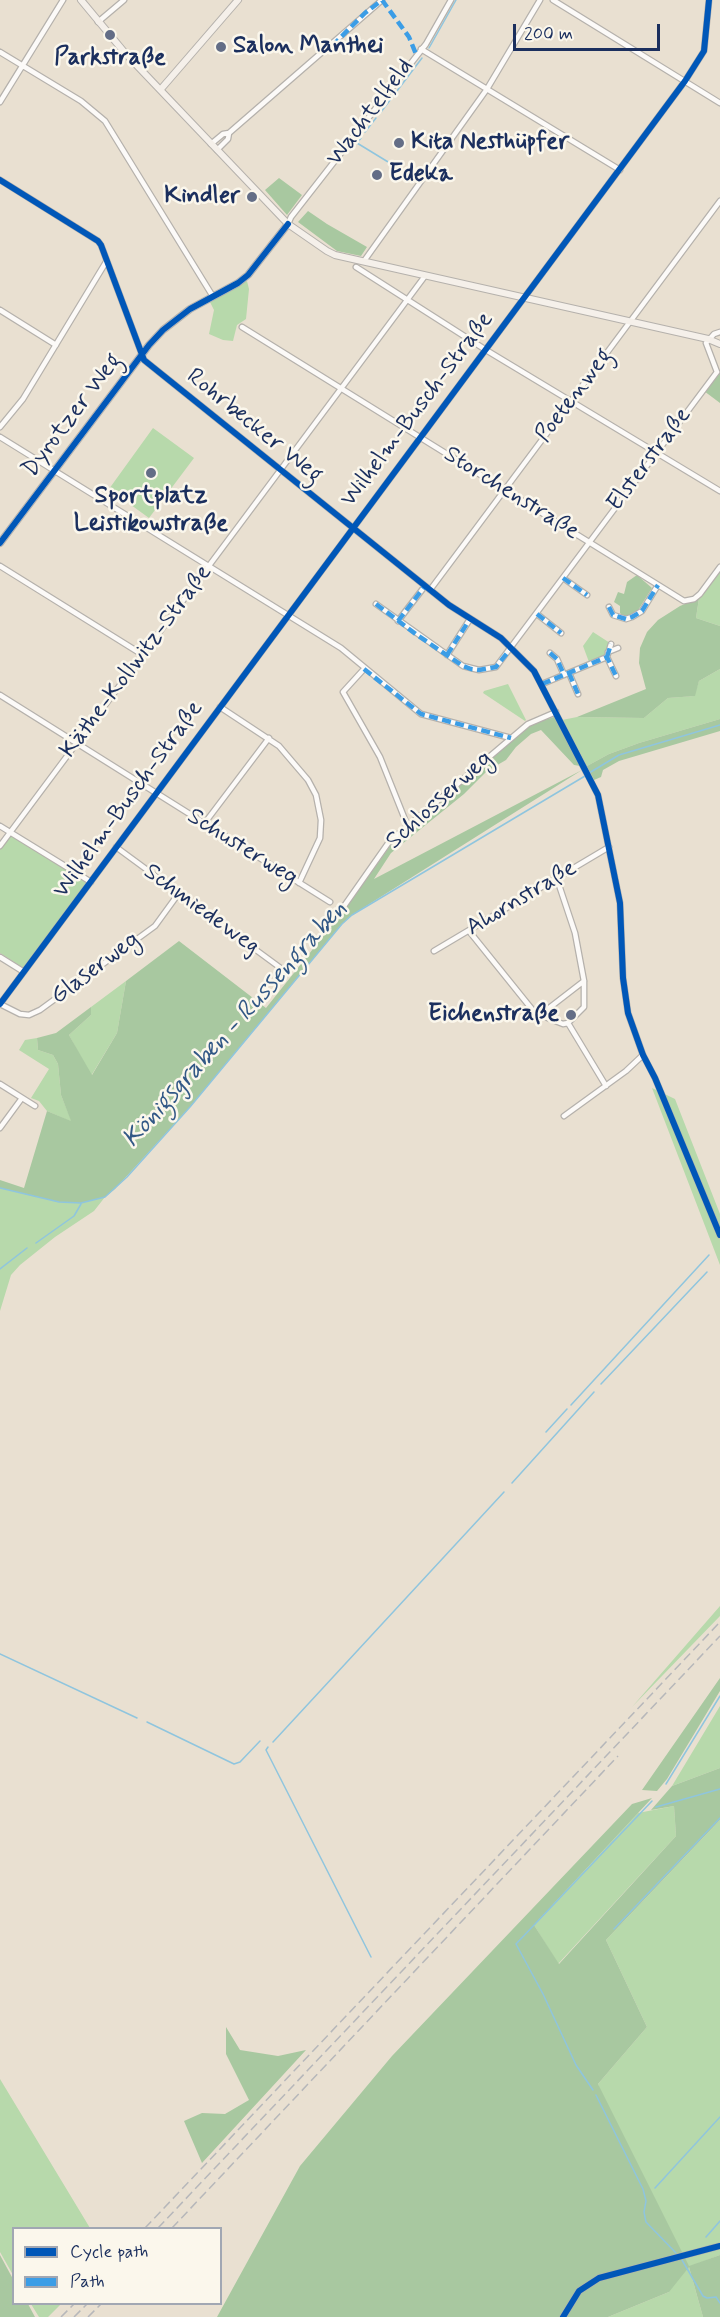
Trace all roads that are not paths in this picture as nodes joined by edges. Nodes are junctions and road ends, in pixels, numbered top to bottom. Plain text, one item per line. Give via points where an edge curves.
1 (63, 0) edge
2 (81, 0) edge
3 (124, 0) edge
4 (238, 0) edge
5 (382, 0) edge
6 (451, 0) edge
7 (540, 0) edge
8 (553, 0) edge
9 (709, 0) edge
10 (98, 22) junction
11 (421, 49) junction
12 (0, 51) edge
13 (23, 65) junction
14 (685, 81) junction
15 (160, 89) junction
16 (487, 89) junction
17 (0, 102) edge
18 (720, 103) edge
19 (229, 133) junction
20 (211, 144) junction
21 (217, 150) junction
22 (620, 170) junction
23 (0, 180) edge
24 (720, 201) edge
25 (288, 224) junction
26 (364, 261) junction
27 (106, 262) junction
28 (356, 267) dead end
29 (425, 276) junction
30 (212, 295) junction
31 (525, 297) junction
32 (407, 300) junction
33 (0, 310) edge
34 (631, 323) junction
35 (242, 327) dead end
36 (720, 332) edge
37 (708, 339) junction
38 (720, 342) edge
39 (56, 345) junction
40 (486, 350) junction
41 (141, 355) junction
42 (718, 371) edge
43 (340, 390) junction
44 (571, 401) junction
45 (0, 427) edge
46 (0, 437) edge
47 (420, 438) junction
48 (656, 452) junction
49 (54, 471) junction
50 (279, 471) junction
51 (504, 490) junction
52 (720, 491) edge
53 (352, 529) junction
54 (0, 543) edge
55 (588, 543) junction
56 (0, 566) edge
57 (208, 566) junction
58 (720, 567) edge
59 (563, 578) junction
60 (658, 585) junction
61 (427, 588) junction
62 (587, 595) dead end
63 (376, 604) dead end
64 (609, 608) dead end
65 (537, 614) junction
66 (288, 615) junction
67 (471, 619) junction
68 (398, 621) junction
69 (561, 633) dead end
70 (611, 644) dead end
71 (512, 647) junction
72 (618, 648) dead end
73 (550, 653) dead end
74 (142, 655) junction
75 (447, 655) junction
76 (607, 655) junction
77 (364, 669) junction
78 (566, 674) junction
79 (616, 676) dead end
80 (542, 684) junction
81 (578, 694) dead end
82 (0, 696) edge
83 (220, 707) junction
84 (557, 713) junction
85 (269, 738) junction
86 (511, 738) junction
87 (77, 743) junction
88 (156, 793) junction
89 (204, 824) junction
90 (0, 826) edge
91 (408, 827) junction
92 (11, 832) junction
93 (0, 846) edge
94 (609, 847) junction
95 (116, 848) junction
96 (557, 879) junction
97 (91, 882) junction
98 (299, 883) junction
99 (179, 893) junction
100 (330, 902) dead end
101 (342, 909) dead end
102 (469, 931) junction
103 (434, 951) dead end
104 (0, 957) edge
105 (24, 972) junction
106 (286, 972) dead end
107 (584, 981) junction
108 (0, 1004) edge
109 (540, 1015) junction
110 (568, 1023) junction
111 (643, 1055) junction
112 (0, 1084) edge
113 (606, 1086) junction
114 (22, 1098) junction
115 (35, 1106) dead end
116 (564, 1116) dead end
117 (0, 1128) edge
118 (720, 1235) edge
119 (720, 2246) edge
120 (563, 2317) edge

1 - 13 street
2 - 10 street
3 - 10 street
4 - 15 street
5 - 19 street
6 - 11 street, Wachtelfeld
7 - 16 street
8 - 14 street
9 - 14 street, Wilhelm-Busch-Straße via 704,51
10 - 15 street
11 - 16 street
11 - 25 street, Wachtelfeld
12 - 13 street
13 - 17 street
13 - 30 street via 105,121
14 - 18 street
14 - 22 street, Wilhelm-Busch-Straße
15 - 20 street
16 - 22 street
16 - 26 street
19 - 20 street
19 - 21 street
20 - 21 street
21 - 25 street
22 - 31 street, Wilhelm-Busch-Straße
23 - 27 street via 98,241
24 - 34 street, Poetenweg
25 - 26 street via 327,251
25 - 30 street, Dyrotzer Weg via 248,275
26 - 29 street
27 - 39 street
27 - 41 street
28 - 32 street
29 - 31 street
29 - 32 street, Käthe-Kollwitz-Straße
30 - 41 street, Dyrotzer Weg via 176,319
31 - 34 street
31 - 40 street, Wilhelm-Busch-Straße
32 - 40 street
32 - 43 street, Käthe-Kollwitz-Straße
33 - 39 street
34 - 37 street
34 - 44 street, Poetenweg
35 - 43 street, Storchenstraße
36 - 37 street
37 - 38 street
37 - 42 street via 706,343
39 - 45 street via 23,399
40 - 44 street
40 - 47 street, Wilhelm-Busch-Straße
41 - 49 street, Dyrotzer Weg
41 - 50 street, Rohrbecker Weg
42 - 48 street, Elsterstraße
43 - 47 street, Storchenstraße
43 - 50 street, Käthe-Kollwitz-Straße
44 - 48 street
44 - 51 street, Poetenweg
46 - 49 street
47 - 51 street, Storchenstraße
47 - 53 street, Wilhelm-Busch-Straße
48 - 52 street
48 - 55 street, Elsterstraße
49 - 54 street, Dyrotzer Weg
49 - 57 street
50 - 53 street, Rohrbecker Weg
50 - 57 street, Käthe-Kollwitz-Straße
51 - 55 street, Storchenstraße
51 - 61 street, Poetenweg
53 - 61 street, Rohrbecker Weg
53 - 66 street, Wilhelm-Busch-Straße
55 - 59 street, Elsterstraße
55 - 60 street, Storchenstraße
56 - 74 street
57 - 66 street
57 - 74 street, Käthe-Kollwitz-Straße
58 - 60 street, Storchenstraße via 700,594 689,600 684,601
59 - 62 street
59 - 65 street, Elsterstraße
60 - 64 street via 642,611 632,617 614,615
61 - 67 street, Rohrbecker Weg
61 - 68 street
63 - 68 street, Elsterstraße
65 - 69 street
65 - 71 street, Elsterstraße
66 - 77 street via 341,648
66 - 83 street, Wilhelm-Busch-Straße
67 - 71 street, Rohrbecker Weg
67 - 75 street
68 - 75 street, Elsterstraße
70 - 76 street
71 - 75 street, Elsterstraße via 489,669 471,669
71 - 80 street, Rohrbecker Weg
72 - 76 street
73 - 78 street
74 - 87 street, Käthe-Kollwitz-Straße
76 - 78 street
76 - 79 street
77 - 86 street via 421,714
77 - 91 street via 343,692 380,757
78 - 80 street
78 - 81 street
80 - 84 street, Rohrbecker Weg
82 - 87 street, Schusterweg
83 - 85 street
83 - 88 street, Wilhelm-Busch-Straße
84 - 86 street, Schlosserweg via 528,724
84 - 94 street, Rohrbecker Weg via 598,795
85 - 89 street
85 - 98 street via 308,780 320,808 320,838
86 - 91 street, Schlosserweg
87 - 88 street, Schusterweg
87 - 92 street, Käthe-Kollwitz-Straße
88 - 89 street, Schusterweg
88 - 95 street, Wilhelm-Busch-Straße
89 - 98 street, Schusterweg
90 - 92 street
91 - 101 street, Schlosserweg via 389,842
92 - 93 street, Käthe-Kollwitz-Straße
92 - 97 street
94 - 96 street, Ahornstraße
94 - 111 street, Rohrbecker Weg via 620,903 628,1013
95 - 97 street, Wilhelm-Busch-Straße
95 - 99 street, Schmiedeweg
96 - 102 street, Ahornstraße
96 - 107 street via 575,933
97 - 105 street, Wilhelm-Busch-Straße
98 - 100 street, Schusterweg
99 - 106 street, Schmiedeweg
99 - 108 street, Glaserweg via 155,926 40,1010 20,1014
102 - 103 street, Ahornstraße
102 - 109 street
104 - 105 street
105 - 108 street, Wilhelm-Busch-Straße
107 - 109 street
107 - 110 street via 584,1007
109 - 110 street
110 - 113 street
111 - 113 street
111 - 118 street, Rohrbecker Weg
112 - 114 street
113 - 116 street
114 - 115 street
114 - 117 street
119 - 120 street via 599,2278 579,2291

